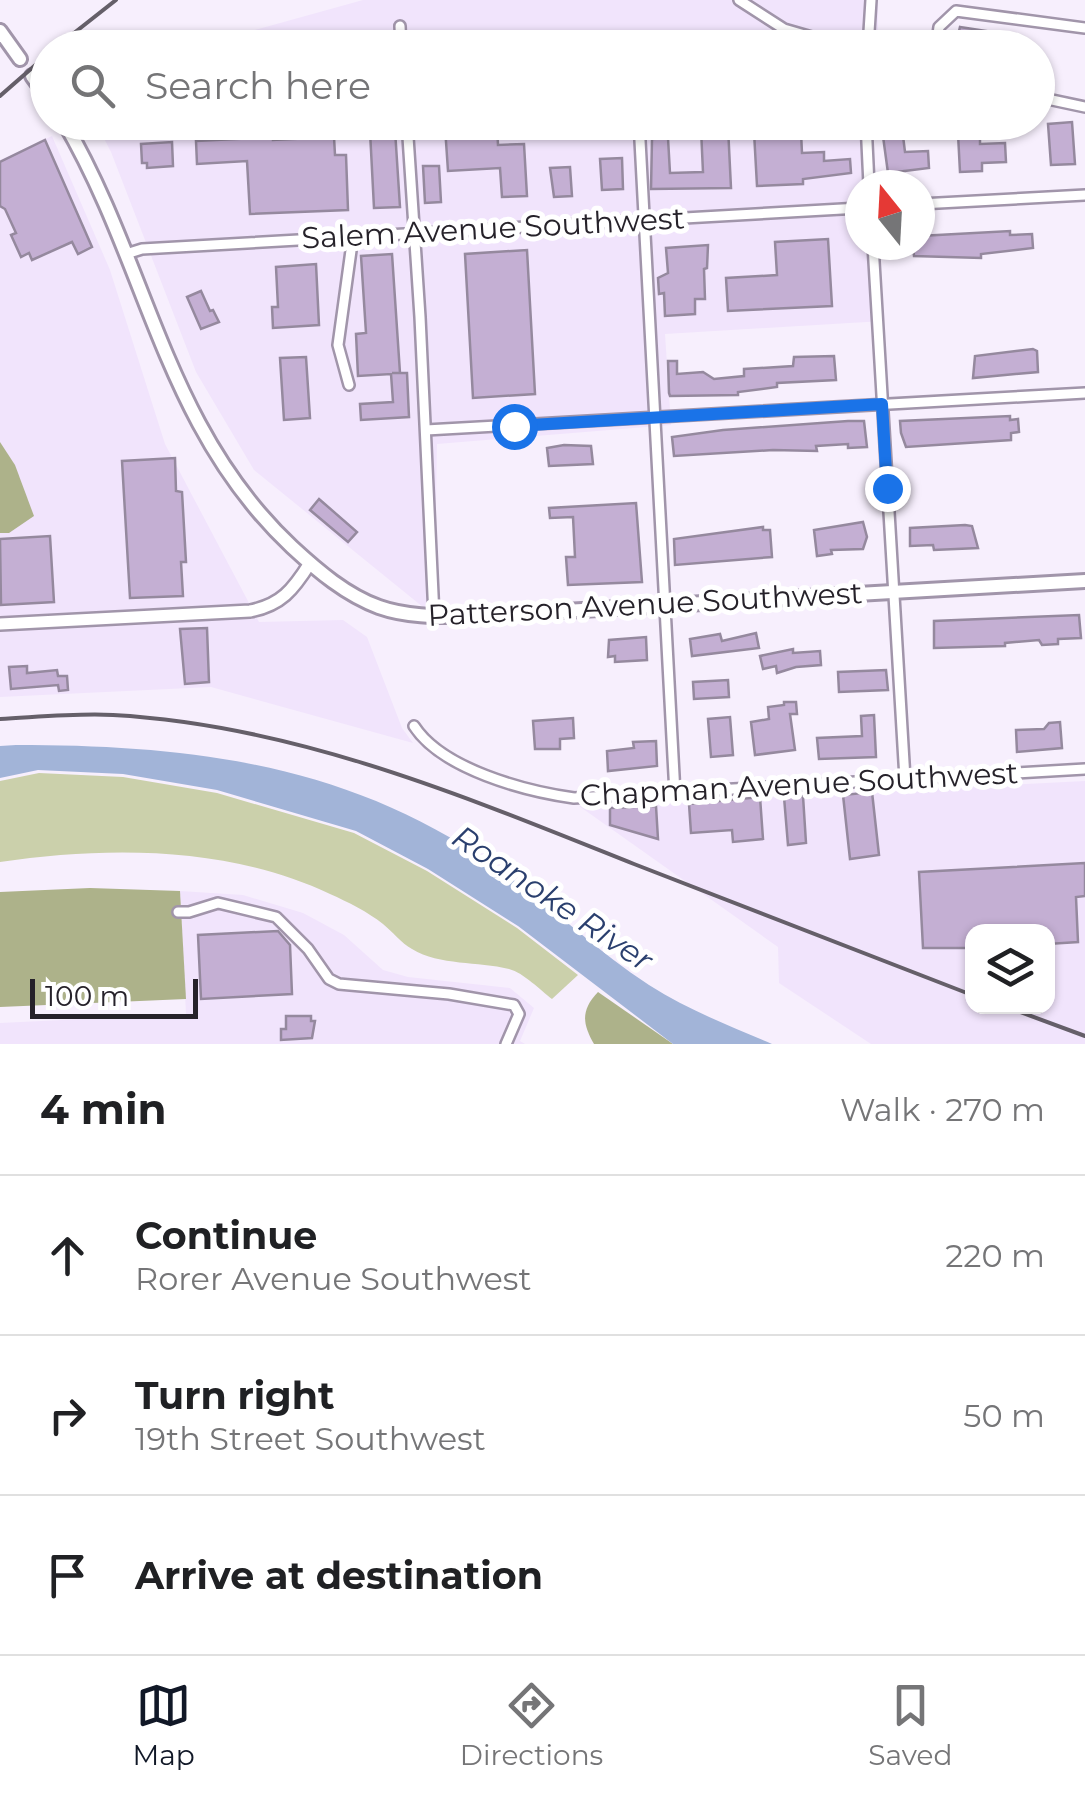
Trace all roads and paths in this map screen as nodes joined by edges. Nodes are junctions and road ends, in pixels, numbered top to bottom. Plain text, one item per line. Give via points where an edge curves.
1 (738, 0) edge
2 (871, 0) edge
3 (400, 26) dead end
4 (1085, 28) edge
5 (400, 30) edge
6 (787, 30) edge
7 (869, 30) edge
8 (938, 30) edge
9 (0, 32) edge
10 (20, 59) dead end
11 (1055, 100) edge
12 (1085, 107) edge
13 (73, 140) edge
14 (407, 140) edge
15 (640, 140) edge
16 (867, 140) edge
17 (869, 170) edge
18 (1085, 195) edge
19 (935, 203) edge
20 (845, 209) edge
21 (643, 220) junction
22 (414, 233) junction
23 (353, 236) junction
24 (126, 254) junction
25 (874, 260) edge
26 (349, 385) dead end
27 (1085, 393) edge
28 (882, 404) junction
29 (654, 416) junction
30 (426, 430) junction
31 (310, 563) junction
32 (1085, 581) edge
33 (892, 592) junction
34 (664, 605) junction
35 (434, 616) junction
36 (0, 624) edge
37 (414, 726) dead end
38 (1085, 769) edge
39 (904, 779) junction
40 (675, 794) junction
41 (178, 912) dead end
42 (506, 1044) edge

1 - 6 street
2 - 7 street
3 - 5 street
4 - 8 street via 956,10
9 - 10 main road
11 - 12 street
13 - 24 main road, Patterson Avenue Southwest
14 - 22 street
15 - 21 street
16 - 17 street
18 - 19 street
20 - 21 street, Salem Avenue Southwest
21 - 22 street, Salem Avenue Southwest
21 - 29 street
22 - 23 street, Salem Avenue Southwest
22 - 30 street
23 - 24 street, Salem Avenue Southwest
23 - 26 street via 338,345
24 - 31 main road, Patterson Avenue Southwest via 204,438 238,488
25 - 28 street
27 - 28 street
28 - 29 street
28 - 33 street
29 - 30 street
29 - 34 street
30 - 35 street
31 - 35 main road, Patterson Avenue Southwest via 377,611
31 - 36 street via 289,594 250,612
32 - 33 main road, Patterson Avenue Southwest
33 - 34 main road, Patterson Avenue Southwest
33 - 39 street
34 - 35 main road, Patterson Avenue Southwest
34 - 40 street
37 - 40 street, Chapman Avenue Southwest via 442,754 531,791 574,798
38 - 39 street, Chapman Avenue Southwest
39 - 40 street, Chapman Avenue Southwest
41 - 42 street via 218,902 276,917 339,984 514,1006 519,1014

